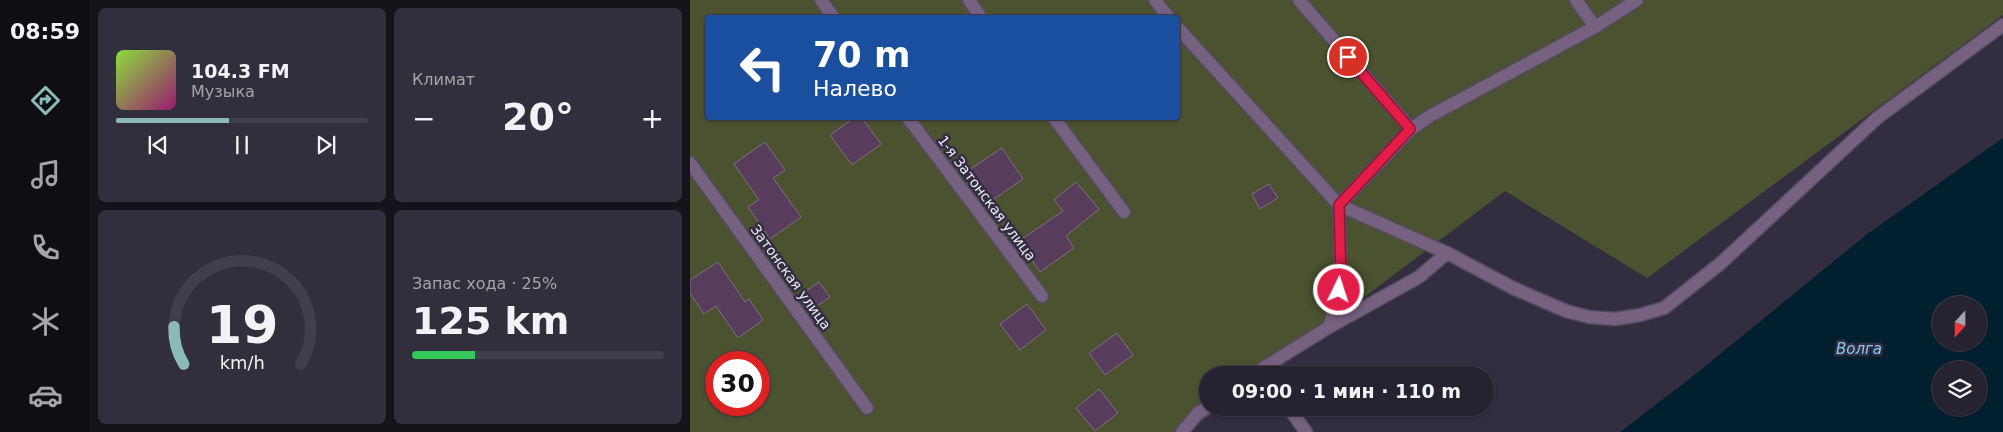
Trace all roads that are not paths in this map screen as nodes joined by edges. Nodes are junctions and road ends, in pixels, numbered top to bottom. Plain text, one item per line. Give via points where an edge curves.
1 (820, 0) edge
2 (969, 0) edge
3 (1155, 0) edge
4 (1299, 0) edge
5 (1576, 0) edge
6 (1637, 0) edge
7 (832, 15) edge
8 (980, 15) edge
9 (1167, 15) edge
10 (2003, 24) edge
11 (1595, 27) junction
12 (1180, 30) edge
13 (910, 120) edge
14 (1055, 120) edge
15 (1410, 129) junction
16 (690, 163) edge
17 (1339, 205) junction
18 (1124, 212) dead end
19 (1446, 253) junction
20 (1042, 296) dead end
21 (1329, 327) junction
22 (1269, 366) edge
23 (867, 408) dead end
24 (1199, 412) edge
25 (1295, 416) edge
26 (1182, 432) edge
27 (1306, 432) edge

1 - 7 street
2 - 8 street
3 - 9 street
4 - 15 street
5 - 11 street
6 - 11 street
10 - 19 street via 1877,118 1721,262 1664,308 1640,316 1615,319 1589,317 1512,288
11 - 15 street
12 - 17 street
13 - 20 street, 1-я Затонская улица
14 - 18 street
15 - 17 street
16 - 23 street, Затонская улица
17 - 19 street
17 - 21 street via 1341,278
19 - 21 street via 1419,277
21 - 22 street
24 - 26 street
25 - 27 street

